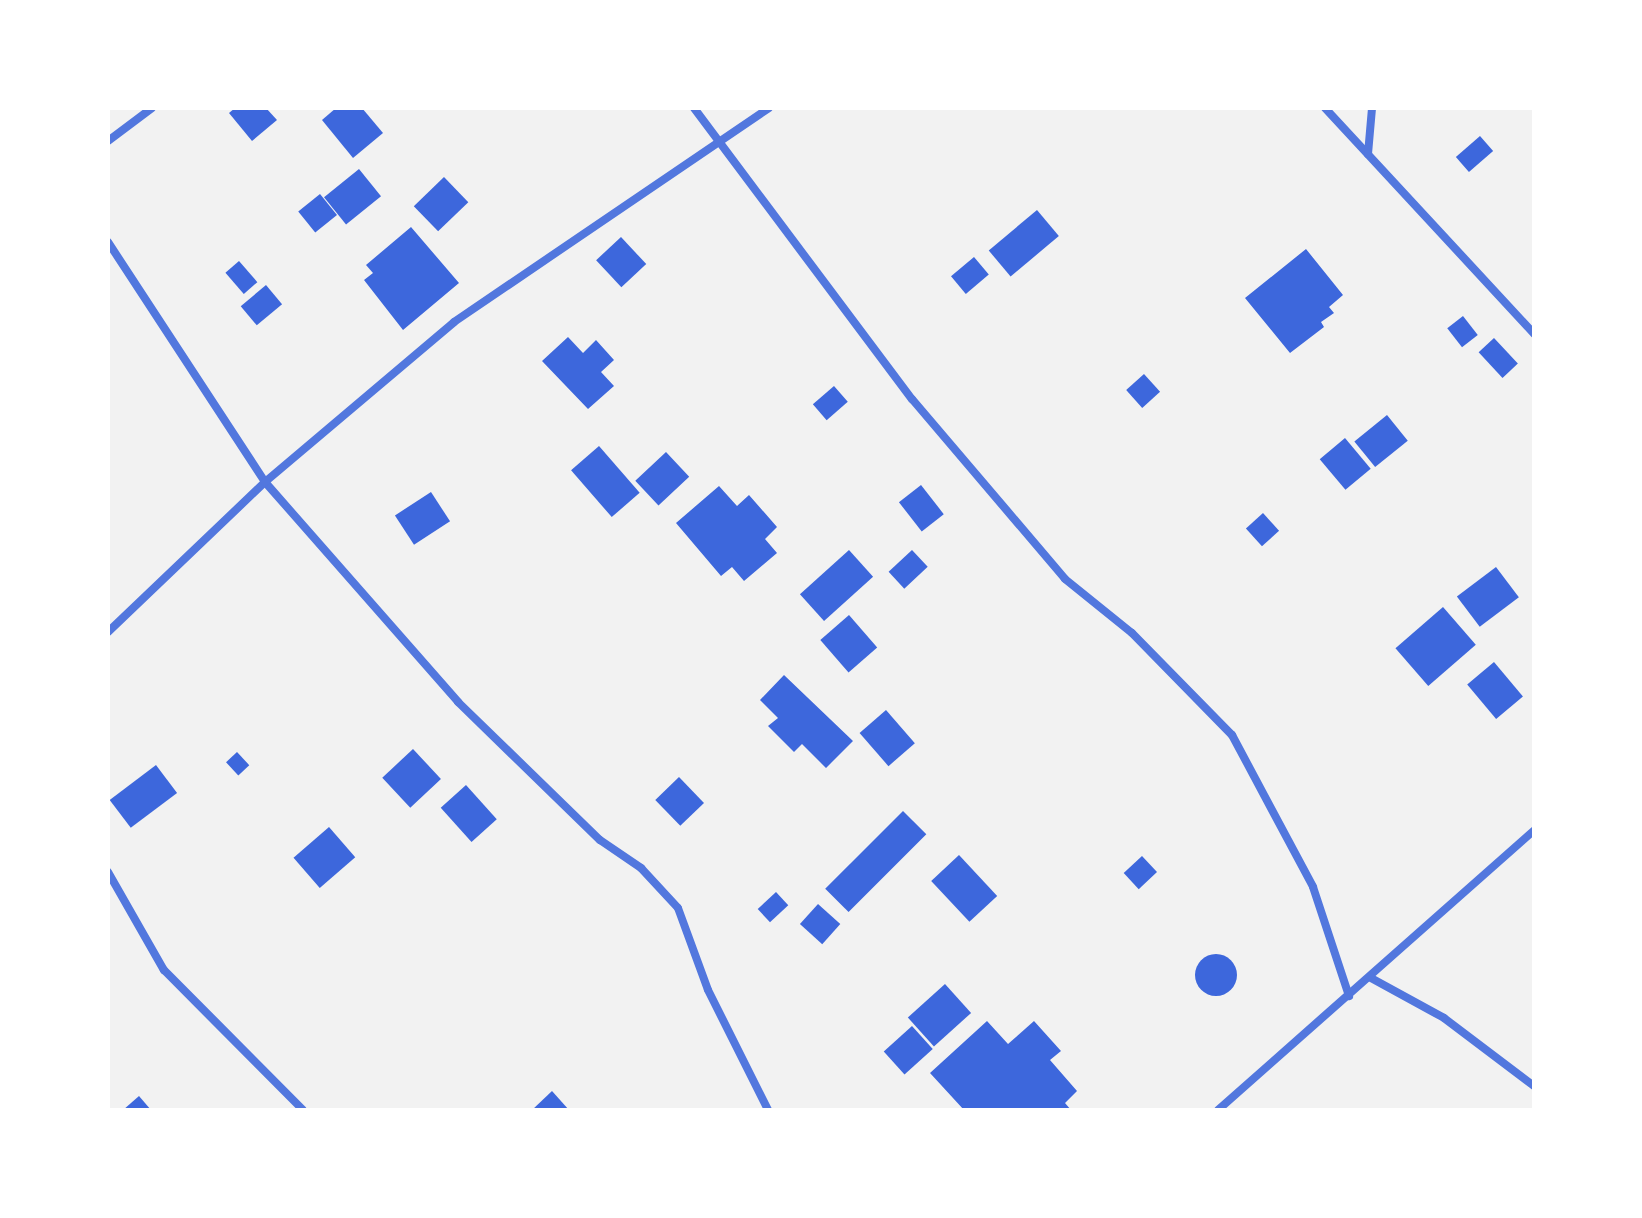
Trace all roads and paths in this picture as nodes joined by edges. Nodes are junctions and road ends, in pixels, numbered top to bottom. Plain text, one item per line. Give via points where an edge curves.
1 (152, 108) edge
2 (694, 108) edge
3 (769, 108) edge
4 (1325, 108) edge
5 (1372, 108) edge
6 (108, 141) edge
7 (721, 143) junction
8 (1368, 154) junction
9 (108, 242) edge
10 (1534, 334) edge
11 (265, 482) junction
12 (108, 632) edge
13 (1534, 830) edge
14 (108, 872) edge
15 (1371, 978) junction
16 (1349, 996) junction
17 (1534, 1086) edge
18 (303, 1110) edge
19 (768, 1110) edge
20 (1218, 1110) edge

1 - 6 street
2 - 7 street
3 - 7 street
4 - 8 street
5 - 8 street
7 - 11 street via 454,322
7 - 16 street via 912,399 1065,579 1132,633 1232,735 1313,887
8 - 10 street
9 - 11 street
11 - 12 street
11 - 19 street via 458,702 678,908 708,990
13 - 15 street
14 - 18 street via 164,970
15 - 16 street
15 - 17 street via 1444,1018
16 - 20 street

